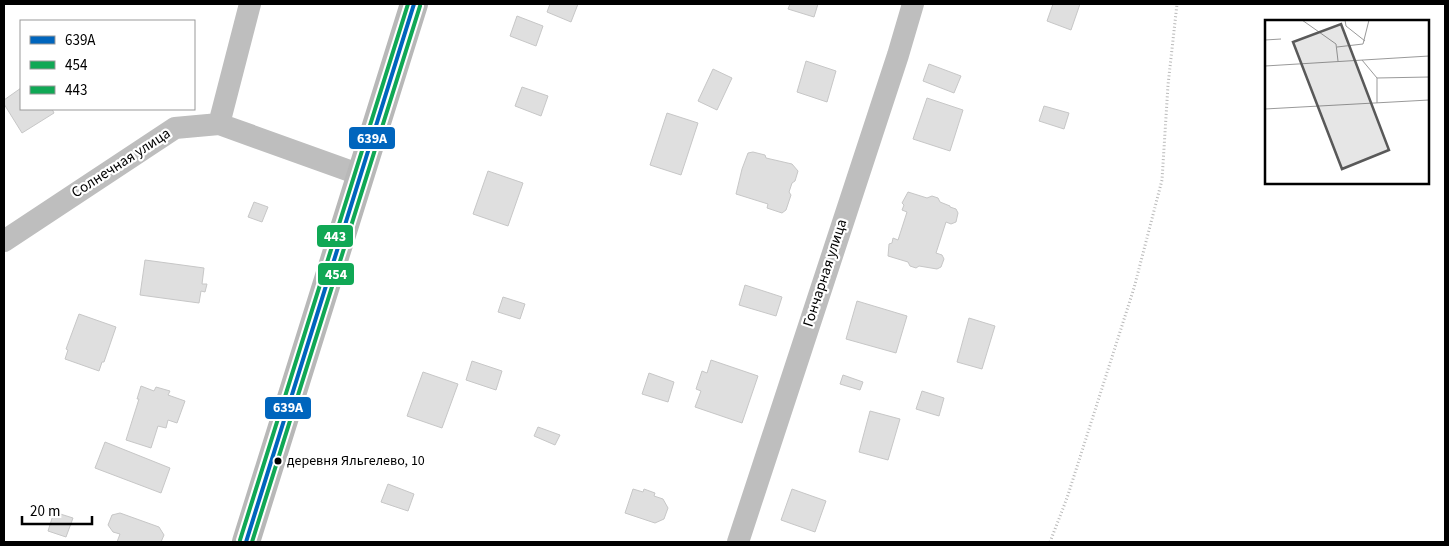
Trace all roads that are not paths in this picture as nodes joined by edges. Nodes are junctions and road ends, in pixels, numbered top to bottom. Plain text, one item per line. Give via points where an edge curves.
1 (250, 4) edge
2 (414, 4) edge
3 (913, 4) edge
4 (219, 124) junction
5 (361, 175) junction
6 (4, 241) edge
7 (246, 542) edge
8 (738, 542) edge

1 - 4 street
2 - 5 main road
3 - 8 street, Гончарная улица
4 - 5 street, Солнечная улица
4 - 6 street, Солнечная улица via 175,128
5 - 7 main road

